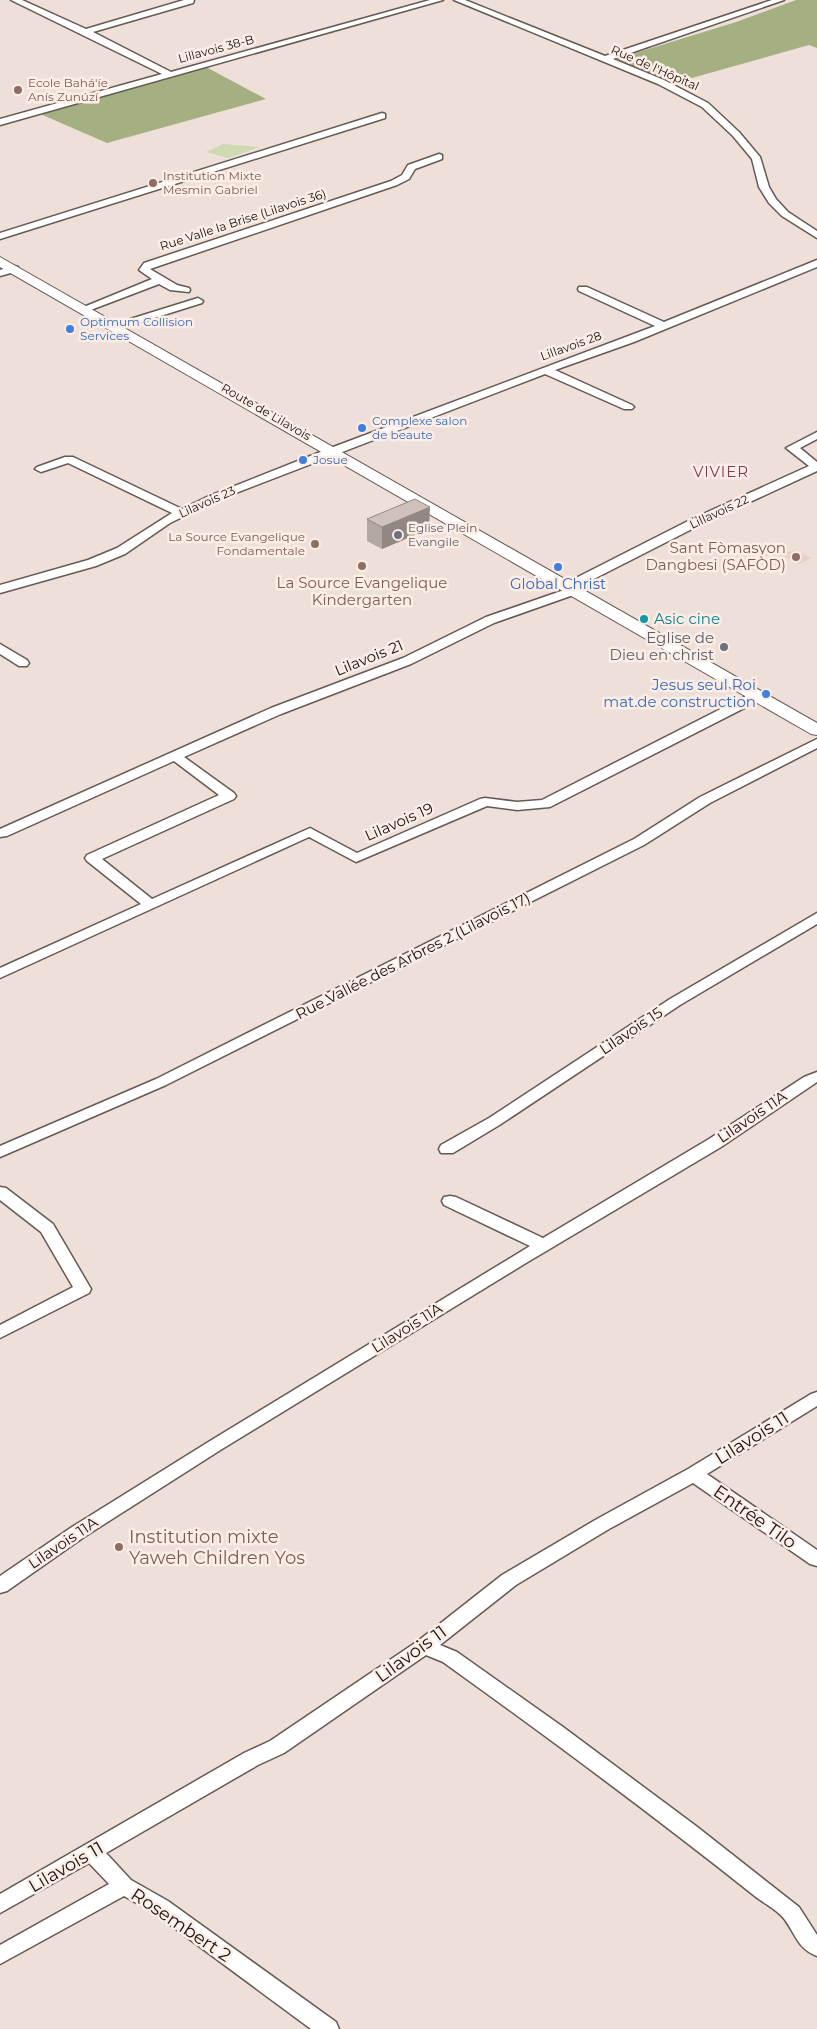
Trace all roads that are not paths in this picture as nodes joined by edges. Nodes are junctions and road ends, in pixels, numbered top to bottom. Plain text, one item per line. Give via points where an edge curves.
1 (15, 0) edge
2 (439, 0) edge
3 (458, 0) edge
4 (780, 0) edge
5 (190, 1) dead end
6 (85, 32) junction
7 (605, 59) junction
8 (170, 75) junction
9 (382, 116) dead end
10 (0, 122) edge
11 (439, 158) dead end
12 (817, 235) edge
13 (0, 236) edge
14 (0, 261) edge
15 (817, 263) edge
16 (7, 271) edge
17 (160, 280) junction
18 (583, 289) dead end
19 (185, 290) dead end
20 (198, 301) dead end
21 (84, 309) junction
22 (664, 326) junction
23 (115, 327) junction
24 (546, 370) junction
25 (628, 407) dead end
26 (817, 435) edge
27 (332, 451) junction
28 (41, 468) dead end
29 (815, 470) edge
30 (181, 513) junction
31 (0, 588) edge
32 (571, 589) junction
33 (0, 648) edge
34 (23, 663) dead end
35 (759, 695) junction
36 (817, 730) edge
37 (817, 743) edge
38 (175, 756) junction
39 (2, 833) dead end
40 (150, 905) junction
41 (817, 917) edge
42 (0, 974) edge
43 (817, 1076) edge
44 (447, 1149) dead end
45 (0, 1152) edge
46 (0, 1192) edge
47 (450, 1201) dead end
48 (543, 1245) junction
49 (0, 1332) edge
50 (817, 1398) edge
51 (694, 1474) junction
52 (817, 1560) edge
53 (0, 1586) edge
54 (425, 1646) junction
55 (92, 1852) junction
56 (124, 1886) junction
57 (0, 1904) edge
58 (817, 1947) edge
59 (0, 1955) edge
60 (328, 2029) edge

1 - 6 street
2 - 8 street, Lillavois 38-B
3 - 7 street, Rue de l'Hôpital
4 - 7 street
5 - 6 street
6 - 8 street
7 - 12 street, Rue de l'Hôpital via 705,105 758,159 764,187 772,202
8 - 10 street, Lillavois 38-B
9 - 13 street
11 - 17 street, Rue Valle la Brise (Lilavois 36) via 411,167 406,177 394,183 146,266 144,270
14 - 16 main road, Route de Lilavois
15 - 22 street, Lillavois 28
16 - 21 main road, Route de Lilavois
17 - 19 street
17 - 21 street
18 - 22 street
20 - 23 street
21 - 23 main road, Route de Lilavois
22 - 24 street, Lillavois 28
23 - 27 main road, Route de Lilavois
24 - 25 street
24 - 27 street, Lillavois 28
26 - 29 street, Lillavois 22 via 792,448 817,468
27 - 30 street, Lilavois 23
27 - 32 main road, Route de Lilavois
28 - 30 street via 69,459
29 - 32 street, Lillavois 22 via 694,523
30 - 31 street, Lilavois 23 via 122,550 92,563
32 - 35 main road, Route de Lilavois
32 - 38 street, Lilavois 21 via 490,620 407,661 276,711
33 - 34 street
35 - 36 main road, Route de Lilavois
35 - 40 street, Lilavois 19 via 545,804 517,806 485,802 356,858 310,832
37 - 45 street, Rue Vallée des Arbres 2 (Lilavois 17) via 705,800 639,842 178,1074
38 - 39 street, Lilavois 21
38 - 40 street via 229,796 92,858
40 - 42 street, Lilavois 19
41 - 44 street, Lilavois 15 via 684,997
43 - 48 street, Lilavois 11A via 715,1143
46 - 49 street via 47,1228 83,1289
47 - 48 street
48 - 53 street, Lilavois 11A via 110,1511
50 - 51 street, Lilavois 11
51 - 52 street, Entrée Tilo
51 - 54 street, Lilavois 11 via 509,1580
54 - 55 street, Lilavois 11 via 277,1747
54 - 58 street via 450,1657 689,1832 792,1913 806,1938
55 - 56 street
55 - 57 street, Lilavois 11
56 - 59 street, Rosembert 2
56 - 60 street, Rosembert 2 via 161,1907

